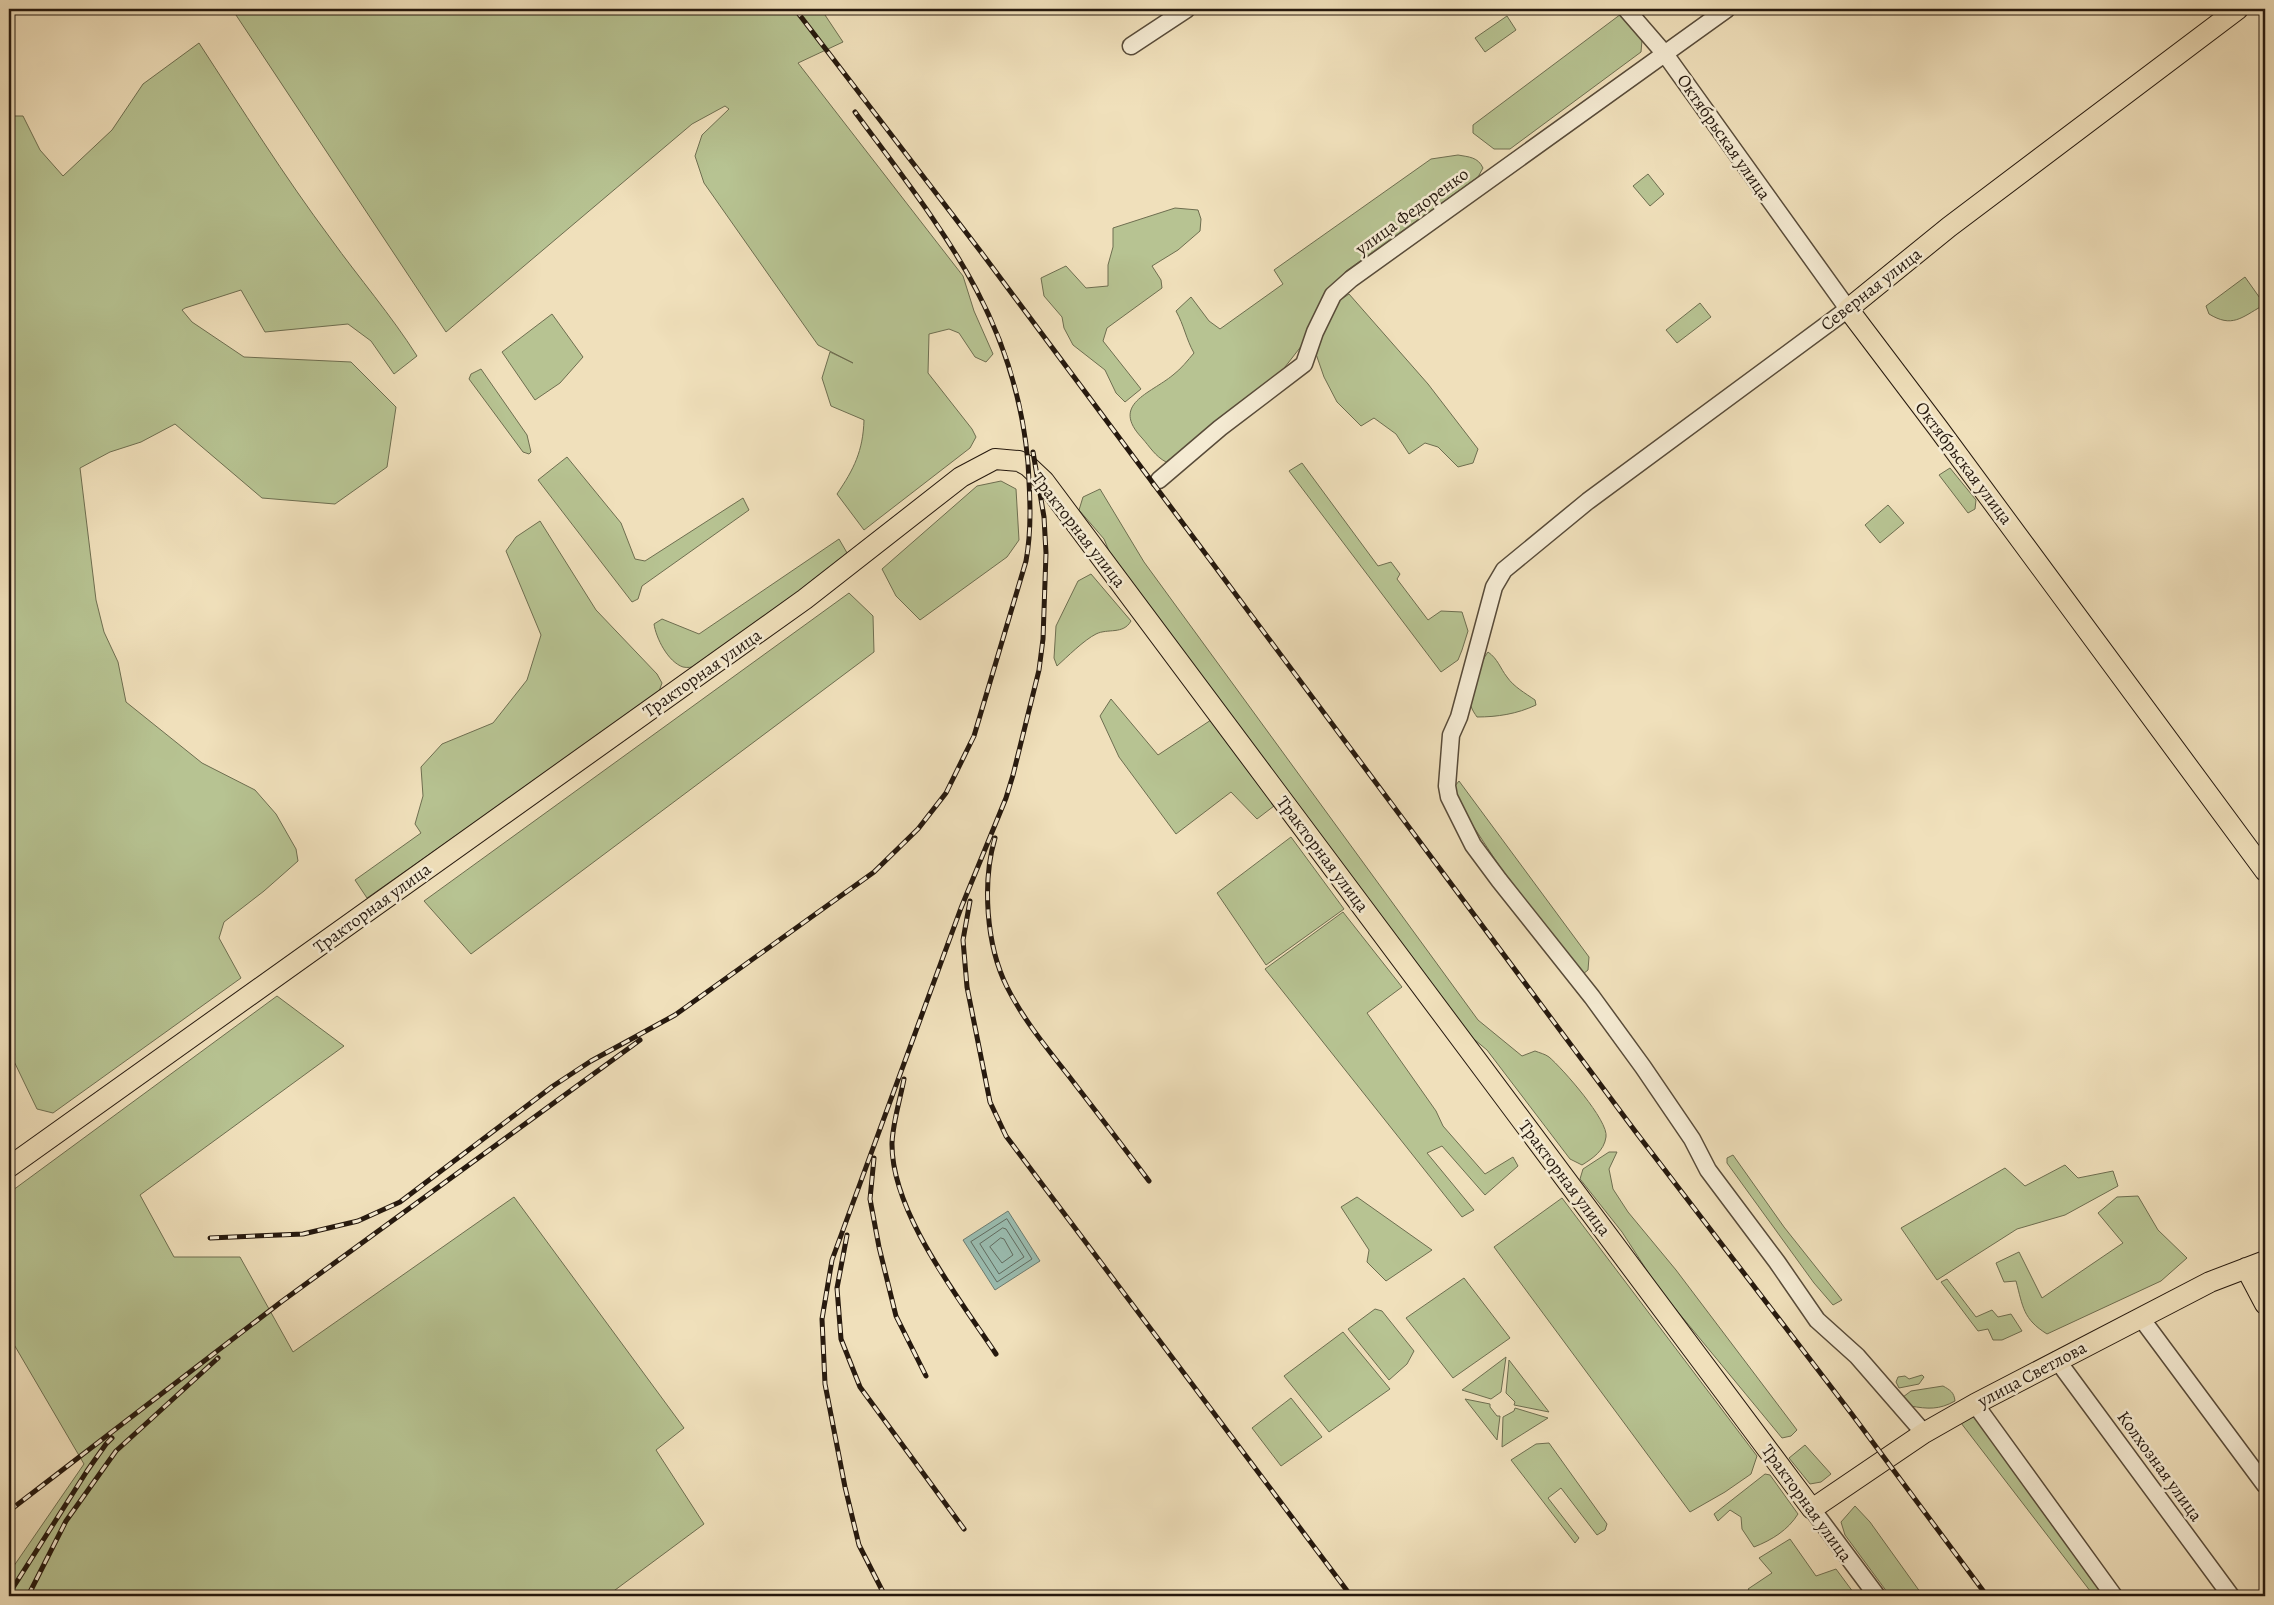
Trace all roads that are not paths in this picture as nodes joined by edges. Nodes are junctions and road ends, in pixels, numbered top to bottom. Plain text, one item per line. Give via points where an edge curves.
1 (1187, 9) edge
2 (1626, 9) edge
3 (1727, 9) edge
4 (2238, 9) edge
5 (1131, 46) dead end
6 (1665, 54) junction
7 (1848, 309) junction
8 (1159, 480) dead end
9 (2265, 871) edge
10 (9, 1167) edge
11 (2265, 1261) edge
12 (2246, 1268) junction
13 (2265, 1304) edge
14 (2141, 1318) junction
15 (2057, 1360) junction
16 (1975, 1404) junction
17 (1924, 1433) junction
18 (2265, 1485) edge
19 (1812, 1509) junction
20 (1877, 1596) edge
21 (2114, 1596) edge
22 (2231, 1596) edge

1 - 5 street
2 - 6 street, Октябрьская улица
3 - 6 street, улица Федоренко
4 - 7 main road, Северная улица via 1949,227
6 - 7 street, Октябрьская улица
6 - 8 street, улица Федоренко via 1333,295 1304,364
7 - 9 main road, Октябрьская улица
7 - 17 street, Северная улица via 1596,495 1504,570 1494,587 1459,717 1451,735 1447,786 1449,798 1494,873 1643,1067 1692,1139 1708,1170 1817,1320 1856,1356
10 - 19 main road, Тракторная улица via 805,600 961,477 995,460 1019,461 1044,481
11 - 12 main road, улица Светлова
12 - 13 main road
12 - 14 main road, улица Светлова via 2210,1282
14 - 15 main road, улица Светлова
14 - 18 street
15 - 16 main road, улица Светлова
15 - 22 street, Колхозная улица
16 - 17 main road, улица Светлова
16 - 21 street
17 - 19 main road, улица Светлова
19 - 20 street, Тракторная улица

